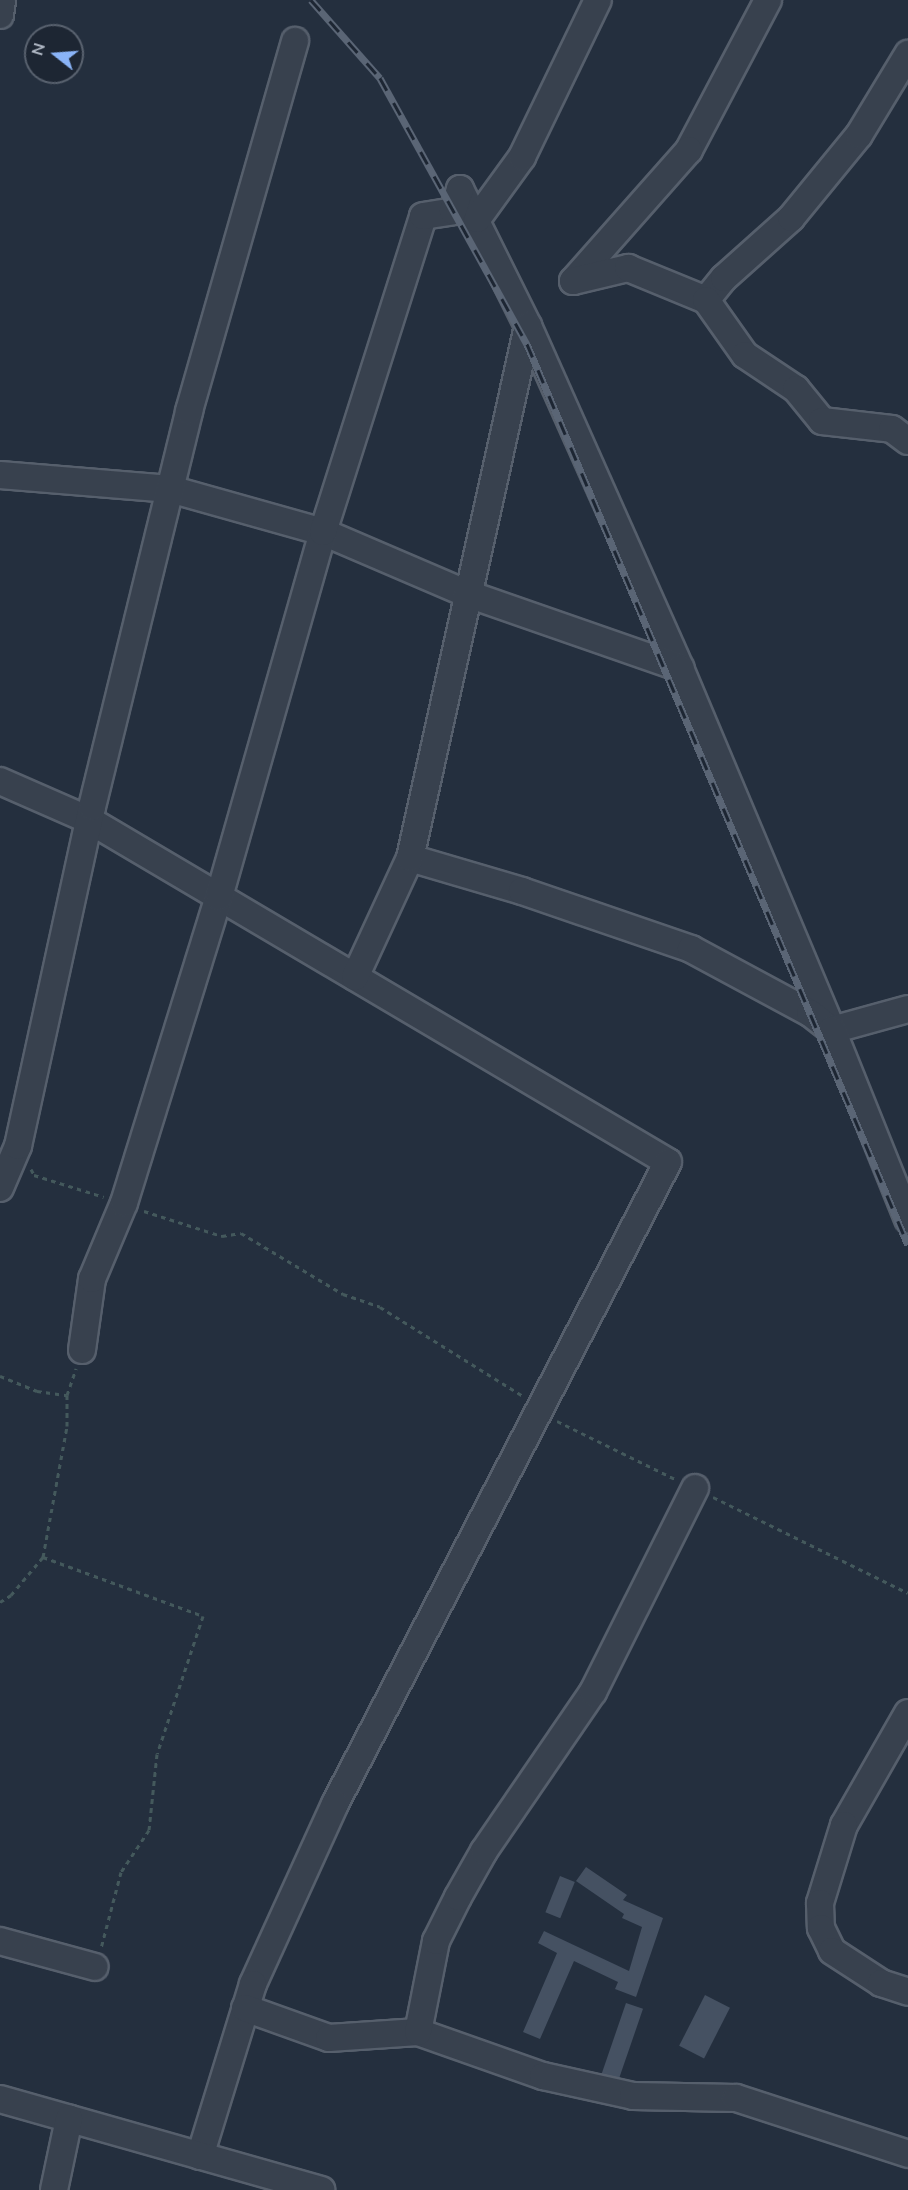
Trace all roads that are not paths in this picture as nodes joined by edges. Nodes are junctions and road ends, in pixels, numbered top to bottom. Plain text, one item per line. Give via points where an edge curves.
1 (2, 0) edge
2 (598, 0) edge
3 (768, 0) edge
4 (0, 15) edge
5 (295, 41) dead end
6 (906, 63) edge
7 (477, 219) junction
8 (706, 300) junction
9 (528, 326) junction
10 (908, 441) edge
11 (0, 475) edge
12 (170, 489) junction
13 (323, 532) junction
14 (468, 594) junction
15 (680, 668) junction
16 (0, 780) edge
17 (89, 820) junction
18 (410, 858) junction
19 (219, 897) junction
20 (355, 977) junction
21 (908, 1009) edge
22 (832, 1030) junction
23 (0, 1188) edge
24 (908, 1220) edge
25 (82, 1350) road end
26 (695, 1488) road end
27 (908, 1713) edge
28 (0, 1941) edge
29 (95, 1967) road end
30 (908, 1992) edge
31 (245, 2008) junction
32 (418, 2032) junction
33 (0, 2099) edge
34 (69, 2119) junction
35 (908, 2154) edge
36 (200, 2156) junction
37 (54, 2190) edge
38 (321, 2190) edge

1 - 4 street
2 - 7 street via 522,157
3 - 8 street via 689,150 573,281 628,268
5 - 12 street
6 - 8 street via 859,135 791,218 724,278
7 - 9 street
7 - 13 street via 460,189 453,211 423,216
8 - 10 street via 745,355 796,389 822,421 892,429
9 - 14 street
9 - 15 street
11 - 12 street
12 - 13 street
12 - 17 street
13 - 14 street
13 - 19 street
14 - 15 street
14 - 18 street
15 - 22 street
16 - 17 street
17 - 19 street
17 - 23 street via 18,1146
18 - 20 street
18 - 22 street via 522,891 691,949 810,1013
19 - 20 street
19 - 25 street via 124,1203 92,1279
20 - 31 street via 668,1162 335,1804
21 - 22 street
22 - 24 street
26 - 32 street via 593,1692 484,1851 458,1897 436,1941
27 - 30 street via 844,1825 820,1903 821,1928 832,1951 881,1983
28 - 29 street
31 - 32 street via 329,2038
31 - 36 street
32 - 35 street via 543,2076 633,2096 736,2098
33 - 34 street
34 - 36 street
34 - 37 street
36 - 38 street

